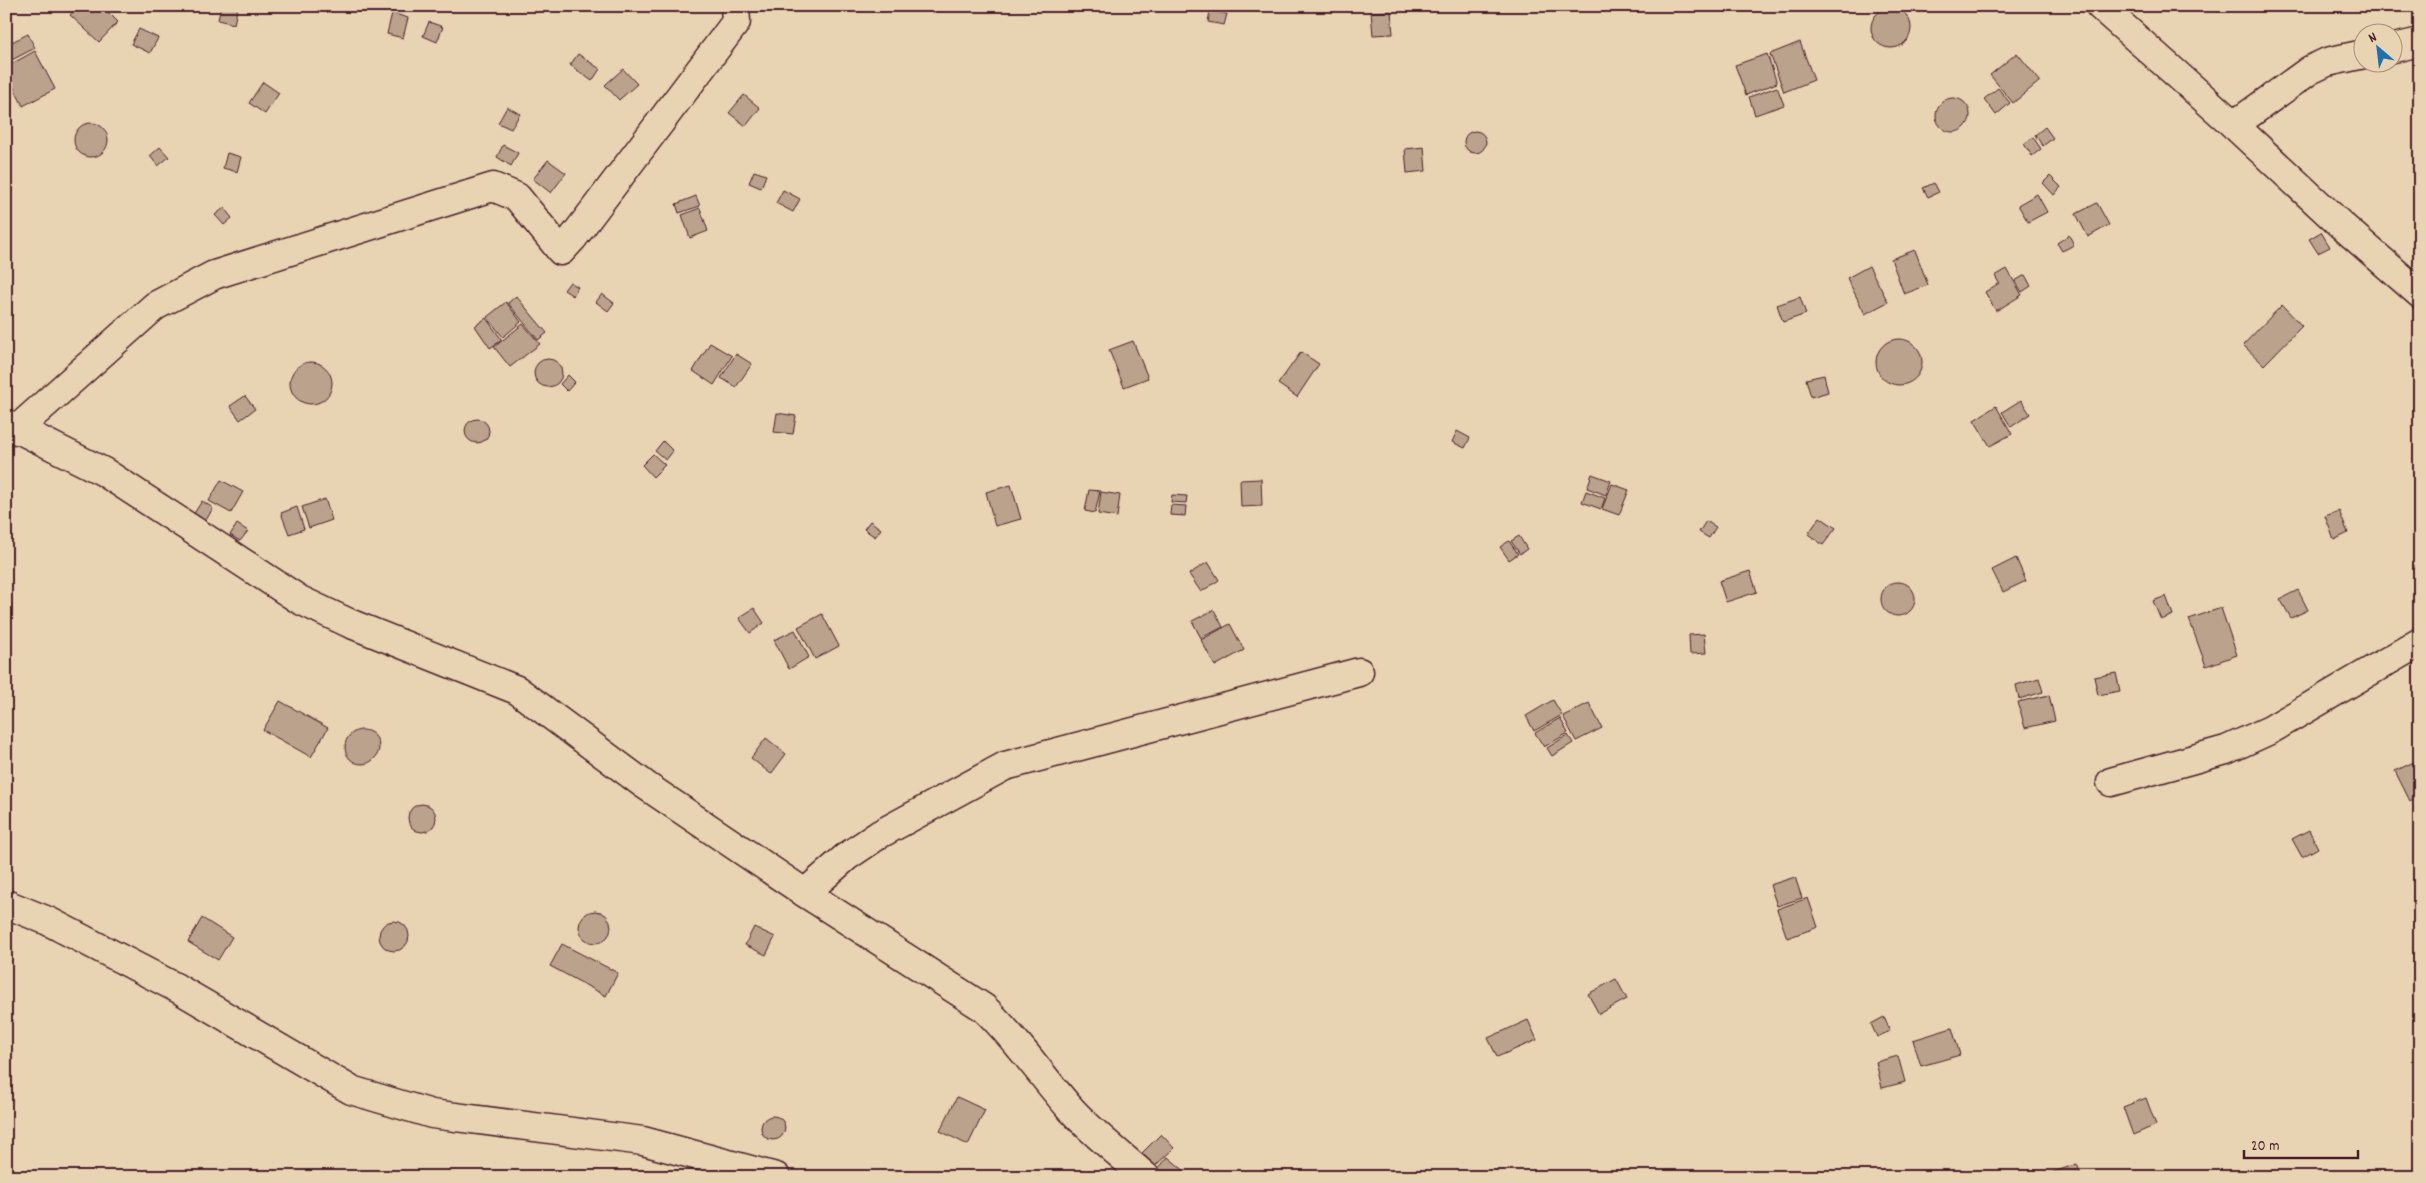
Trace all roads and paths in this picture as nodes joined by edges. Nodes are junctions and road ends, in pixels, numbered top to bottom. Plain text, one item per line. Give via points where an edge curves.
1 (735, 6) edge
2 (2100, 6) edge
3 (2420, 42) edge
4 (2404, 46) edge
5 (2354, 56) edge
6 (2234, 124) junction
7 (2420, 294) edge
8 (11, 427) edge
9 (2420, 642) edge
10 (1359, 672) dead end
11 (2110, 782) dead end
12 (805, 893) junction
13 (6, 904) edge
14 (776, 1177) edge
15 (1146, 1177) edge

1 - 8 street via 736,22 561,251 517,197 493,188 363,226 214,275 155,306
2 - 6 street
3 - 4 street
5 - 6 street via 2327,62 2310,70
6 - 7 street
8 - 12 street via 104,472 300,600 517,690 645,785
9 - 11 street via 2270,730 2226,750
10 - 12 street via 1005,766 880,834 846,857
12 - 15 street via 984,1008 1005,1028 1091,1130
13 - 14 street via 48,921 177,988 351,1090 432,1114 643,1141

